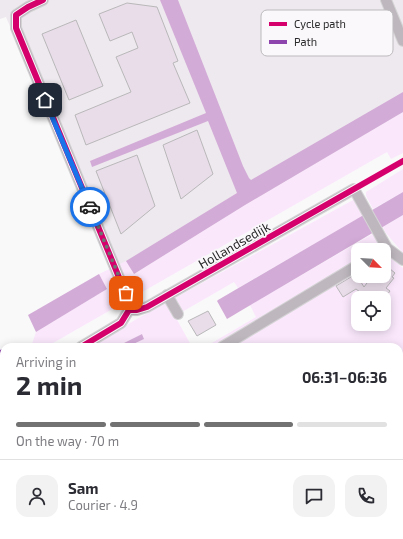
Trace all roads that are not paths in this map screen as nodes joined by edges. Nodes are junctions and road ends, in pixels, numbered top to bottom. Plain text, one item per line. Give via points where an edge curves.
1 (43, 0) edge
2 (386, 0) edge
3 (390, 10) edge
4 (393, 17) edge
5 (403, 41) edge
6 (383, 243) edge
7 (391, 253) edge
8 (403, 260) edge
9 (351, 269) edge
10 (167, 295) junction
11 (129, 310) junction
12 (178, 314) dead end
13 (88, 343) edge
14 (229, 343) edge

1 - 11 street via 16,15 16,28 99,216 130,304
2 - 3 street
4 - 5 street
6 - 10 street, Hollandsedijk via 354,189
7 - 8 street, Hollandsedijk
9 - 14 street
10 - 11 street, Hollandsedijk via 142,309
10 - 12 street
11 - 13 street via 121,323

